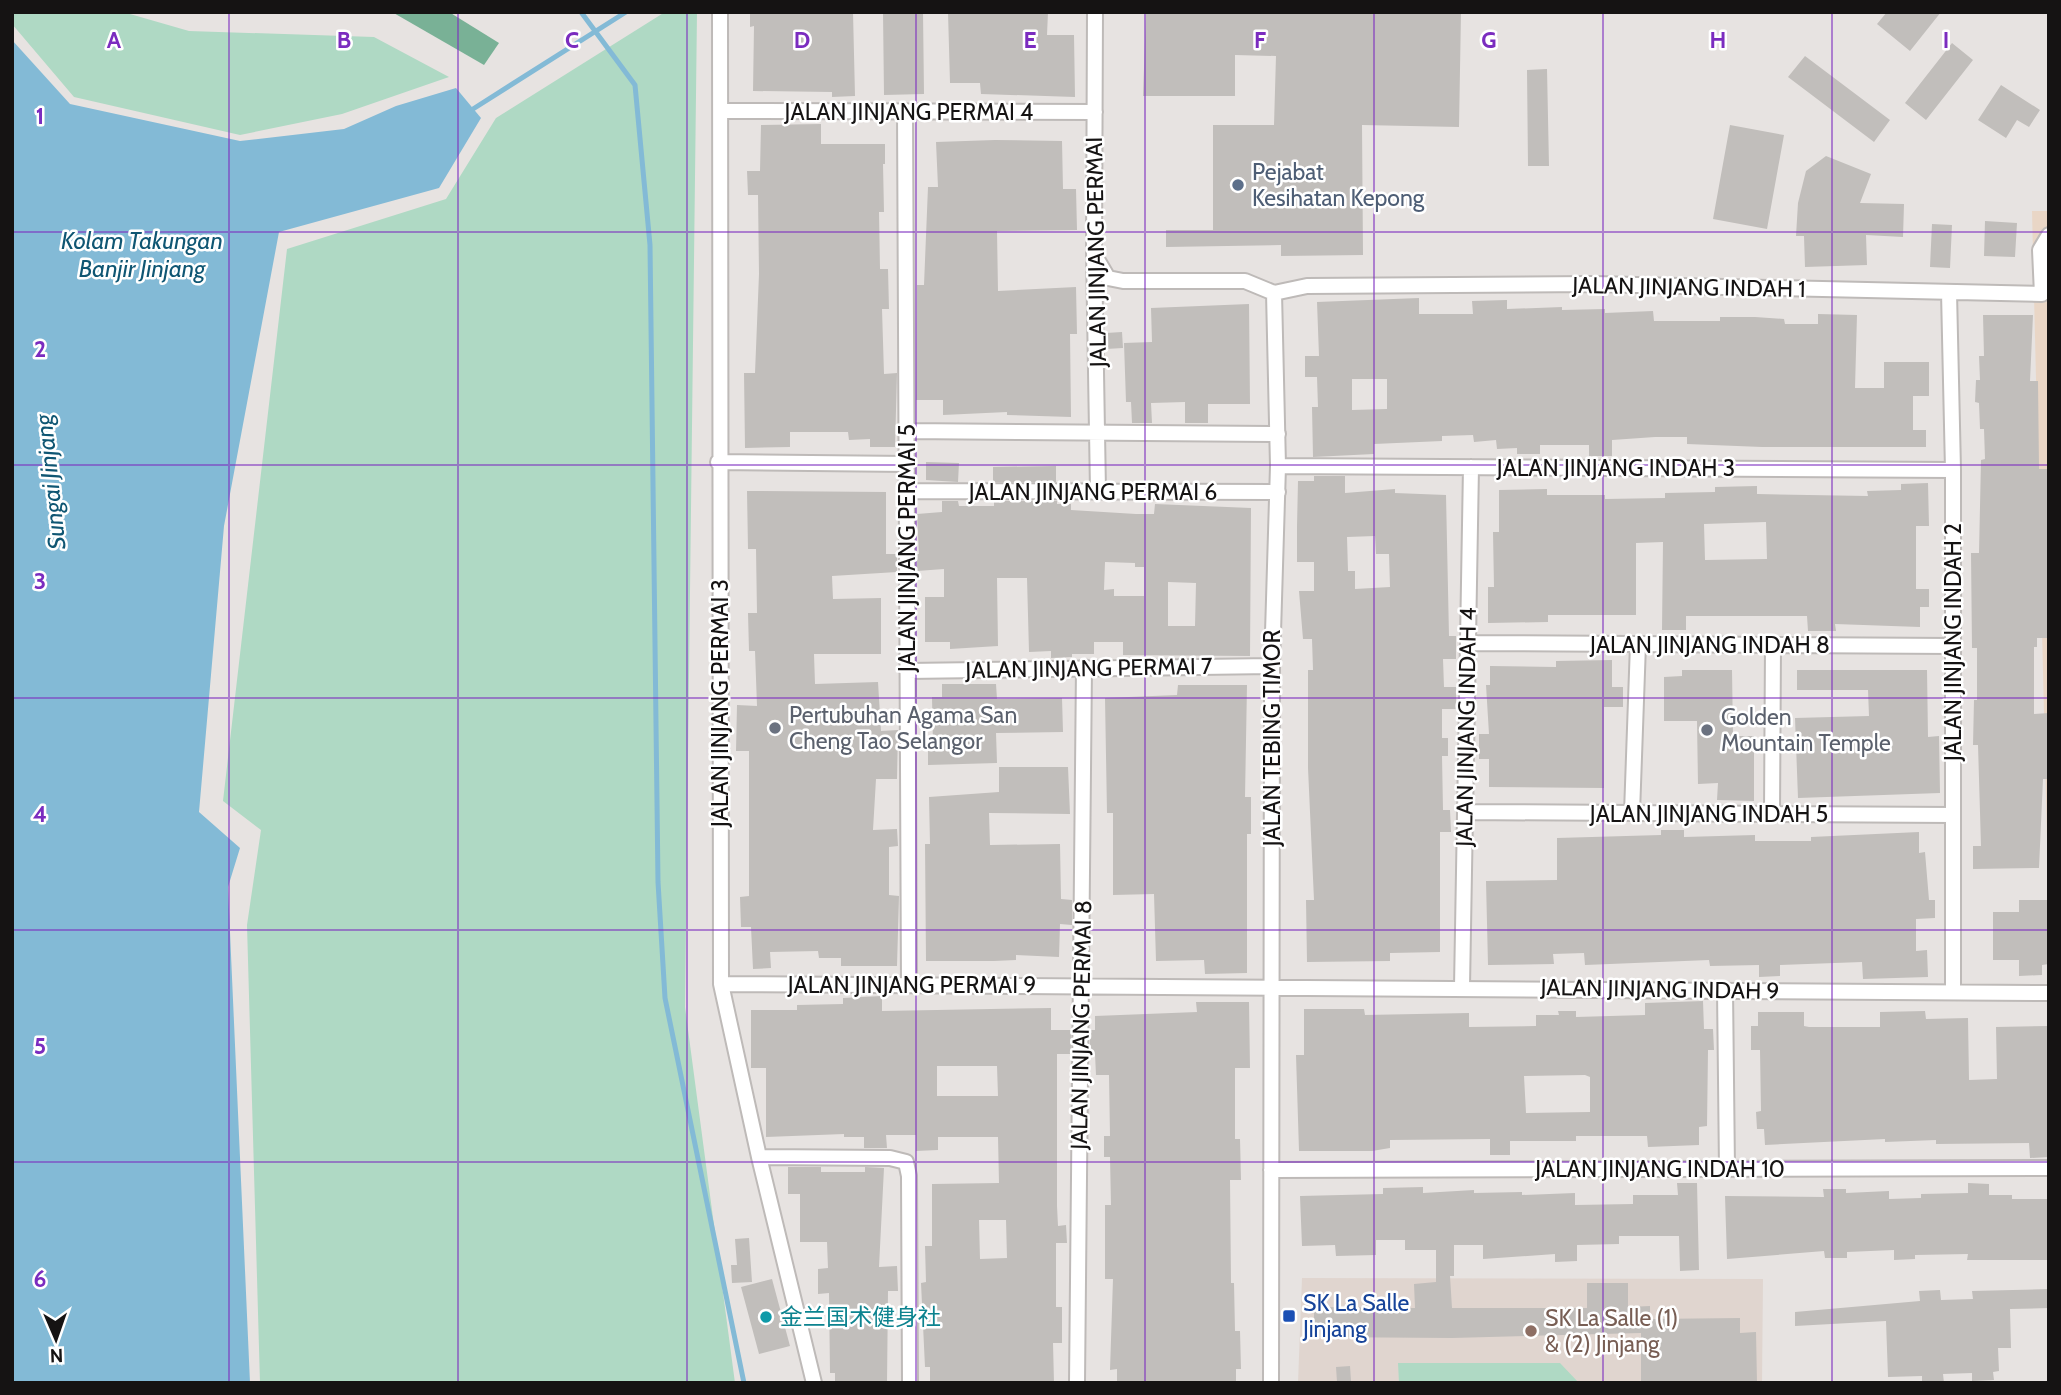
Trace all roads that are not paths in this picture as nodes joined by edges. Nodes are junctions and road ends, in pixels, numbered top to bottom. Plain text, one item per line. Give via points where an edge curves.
1 (720, 12) edge
2 (1095, 12) edge
3 (722, 111) junction
4 (905, 111) junction
5 (1095, 112) junction
6 (2049, 235) edge
7 (1094, 251) junction
8 (1949, 292) junction
9 (1274, 293) junction
10 (908, 431) junction
11 (1097, 433) junction
12 (1278, 434) junction
13 (718, 462) junction
14 (908, 464) junction
15 (1278, 466) junction
16 (1471, 467) junction
17 (1953, 470) junction
18 (908, 491) junction
19 (1098, 491) junction
20 (1278, 492) junction
21 (1468, 643) junction
22 (1638, 644) junction
23 (1773, 645) junction
24 (1953, 646) junction
25 (1272, 666) junction
26 (1084, 667) junction
27 (906, 671) junction
28 (1465, 812) junction
29 (1632, 813) junction
30 (1772, 814) junction
31 (1953, 816) junction
32 (721, 984) junction
33 (909, 985) junction
34 (1081, 985) junction
35 (1271, 986) junction
36 (1462, 987) junction
37 (1725, 990) junction
38 (1953, 992) junction
39 (2049, 993) edge
40 (759, 1157) junction
41 (2049, 1168) edge
42 (1727, 1169) junction
43 (1271, 1170) junction
44 (814, 1383) edge
45 (910, 1383) edge
46 (1077, 1383) edge
47 (1271, 1383) edge

1 - 3 street, JALAN JINJANG PERMAI 3
2 - 5 street, JALAN JINJANG PERMAI
3 - 4 street, JALAN JINJANG PERMAI 4
3 - 13 street, JALAN JINJANG PERMAI 3
4 - 5 street, JALAN JINJANG PERMAI 4
4 - 10 street, JALAN JINJANG PERMAI 5
5 - 7 street, JALAN JINJANG PERMAI
6 - 8 street, JALAN JINJANG INDAH 1 via 2040,250 2042,294
7 - 9 street via 1108,278 1245,281
7 - 11 street, JALAN JINJANG PERMAI
8 - 9 street, JALAN JINJANG INDAH 1 via 1593,284 1307,286
8 - 17 street, JALAN JINJANG INDAH 2
9 - 12 street, JALAN TEBING TIMOR
10 - 11 street
10 - 14 street, JALAN JINJANG PERMAI 5
11 - 12 street
11 - 19 street, JALAN JINJANG PERMAI
12 - 15 street, JALAN TEBING TIMOR
13 - 14 street
13 - 32 street, JALAN JINJANG PERMAI 3
14 - 18 street, JALAN JINJANG PERMAI 5
15 - 16 street, JALAN JINJANG INDAH 3
15 - 20 street, JALAN TEBING TIMOR
16 - 17 street, JALAN JINJANG INDAH 3
16 - 21 street, JALAN JINJANG INDAH 4
17 - 24 street, JALAN JINJANG INDAH 2
18 - 19 street, JALAN JINJANG PERMAI 6
18 - 27 street, JALAN JINJANG PERMAI 5
19 - 20 street, JALAN JINJANG PERMAI 6
20 - 25 street, JALAN TEBING TIMOR
21 - 22 street, JALAN JINJANG INDAH 8
21 - 28 street, JALAN JINJANG INDAH 4
22 - 23 street, JALAN JINJANG INDAH 8
22 - 29 street
23 - 24 street, JALAN JINJANG INDAH 8
23 - 30 street
24 - 31 street, JALAN JINJANG INDAH 2
25 - 26 street, JALAN JINJANG PERMAI 7
25 - 35 street, JALAN TEBING TIMOR
26 - 27 street, JALAN JINJANG PERMAI 7
26 - 34 street, JALAN JINJANG PERMAI 8
27 - 33 street, JALAN JINJANG PERMAI 5
28 - 29 street, JALAN JINJANG INDAH 5
28 - 36 street, JALAN JINJANG INDAH 4
29 - 30 street, JALAN JINJANG INDAH 5
30 - 31 street, JALAN JINJANG INDAH 5
31 - 38 street, JALAN JINJANG INDAH 2
32 - 33 street, JALAN JINJANG PERMAI 9
32 - 40 street, JALAN JINJANG PERMAI 3
33 - 34 street, JALAN JINJANG PERMAI 9
34 - 35 street, JALAN JINJANG PERMAI 9
34 - 46 street, JALAN JINJANG PERMAI 8
35 - 36 street, JALAN JINJANG INDAH 9
35 - 43 street, JALAN TEBING TIMOR
36 - 37 street, JALAN JINJANG INDAH 9
37 - 38 street, JALAN JINJANG INDAH 9
37 - 42 street
38 - 39 street, JALAN JINJANG INDAH 9
40 - 44 street, JALAN JINJANG PERMAI 3
40 - 45 street via 906,1162
41 - 42 street, JALAN JINJANG INDAH 10
42 - 43 street, JALAN JINJANG INDAH 10
43 - 47 street, JALAN TEBING TIMOR

